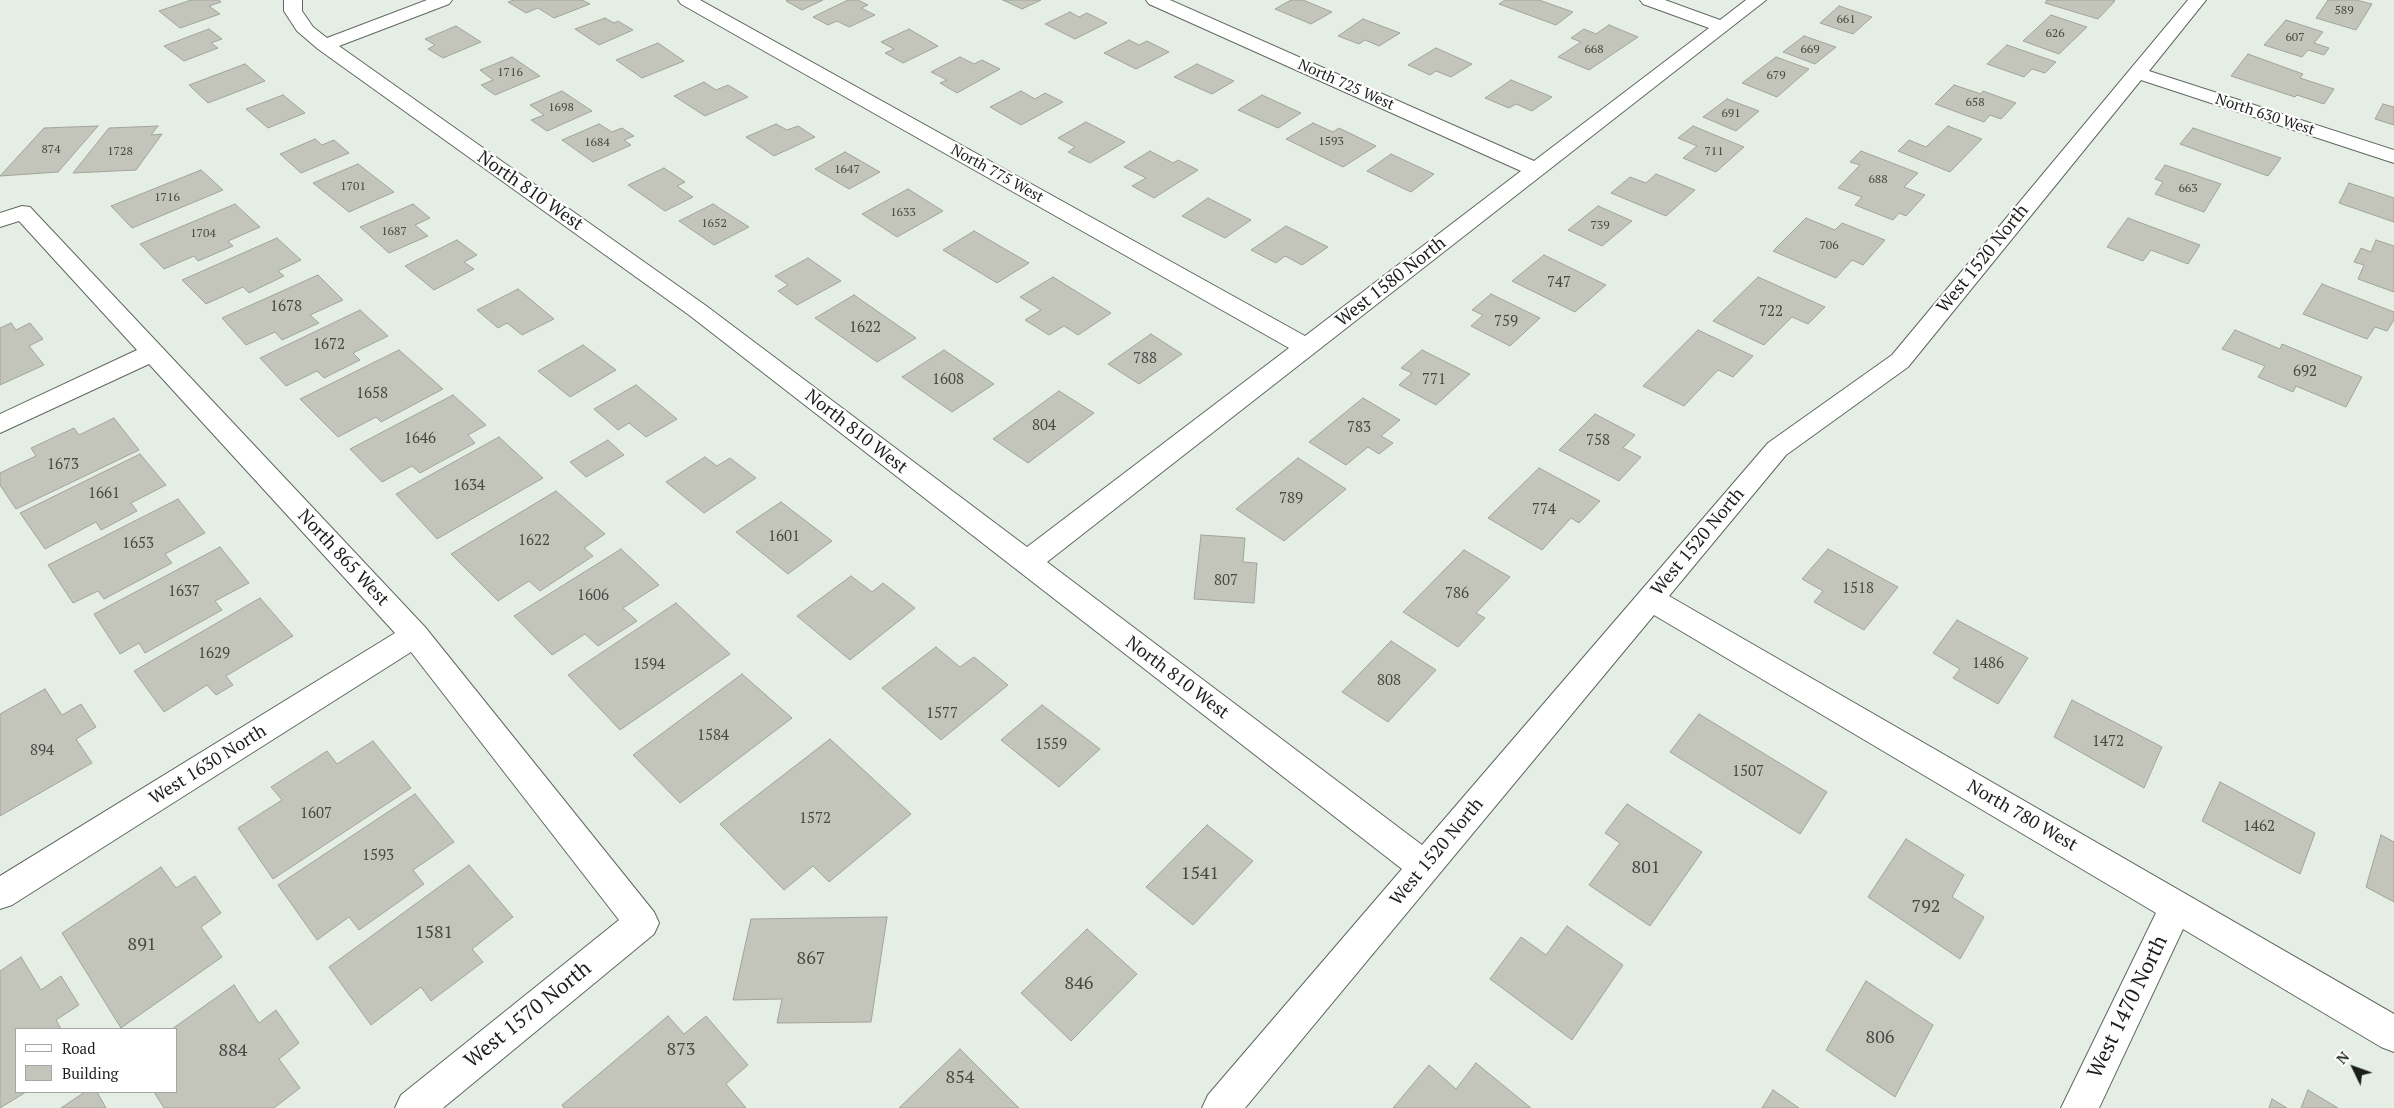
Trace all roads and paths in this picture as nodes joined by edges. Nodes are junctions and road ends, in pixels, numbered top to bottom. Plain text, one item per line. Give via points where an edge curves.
1 (294, 0) edge
2 (443, 0) edge
3 (687, 0) edge
4 (1155, 0) edge
5 (1649, 0) edge
6 (1757, 0) edge
7 (2197, 0) edge
8 (1722, 27) junction
9 (324, 44) junction
10 (2137, 72) junction
11 (2394, 157) edge
12 (1536, 170) junction
13 (11, 216) edge
14 (1306, 347) junction
15 (152, 353) junction
16 (0, 424) edge
17 (1026, 563) junction
18 (1650, 599) junction
19 (416, 635) junction
20 (1424, 866) junction
21 (0, 894) edge
22 (2177, 906) junction
23 (642, 923) joint
24 (2394, 1034) edge
25 (414, 1108) edge
26 (1220, 1108) edge
27 (2080, 1108) edge

1 - 9 street, North 810 West via 293,11 306,31
2 - 9 street
3 - 14 street, North 775 West
4 - 12 street, North 725 West
5 - 8 street
6 - 8 street, West 1580 North
7 - 10 street, West 1520 North
8 - 12 street, West 1580 North
9 - 17 street, North 810 West via 697,310
10 - 11 street, North 630 West
10 - 18 street, West 1520 North via 1900,360 1777,449
12 - 14 street, West 1580 North
13 - 15 street, North 865 West
14 - 17 street, West 1580 North
15 - 16 street
15 - 19 street, North 865 West
17 - 20 street, North 810 West
18 - 20 street, West 1520 North
18 - 22 street, North 780 West
19 - 21 street, West 1630 North
19 - 23 street, North 865 West
20 - 26 street, West 1520 North
22 - 24 street, North 780 West
22 - 27 street, West 1470 North
23 - 25 street, West 1570 North

